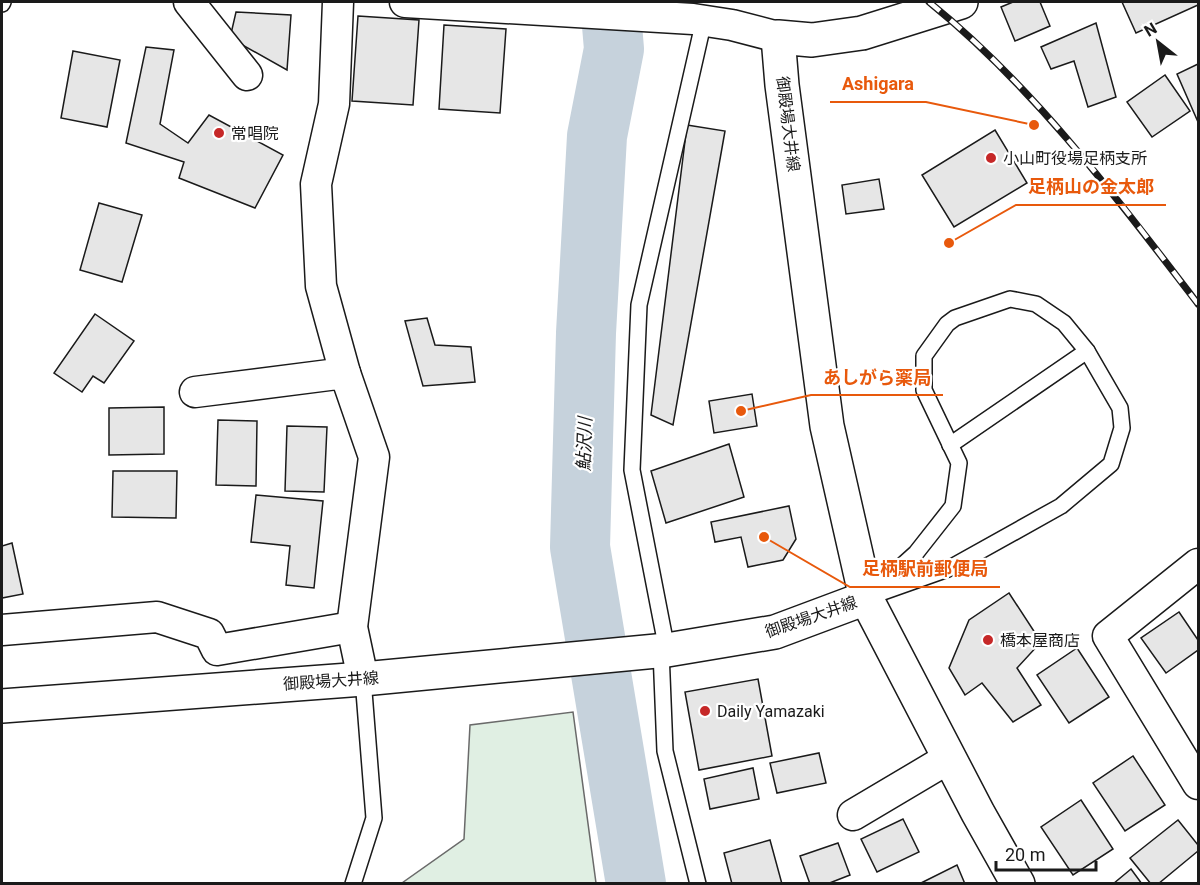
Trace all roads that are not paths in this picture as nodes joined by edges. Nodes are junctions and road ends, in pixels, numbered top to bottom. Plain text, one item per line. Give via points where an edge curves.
1 (189, 2) edge
2 (338, 2) edge
3 (405, 2) edge
4 (961, 2) edge
5 (698, 20) junction
6 (778, 37) junction
7 (247, 75) dead end
8 (1087, 351) junction
9 (345, 373) junction
10 (195, 393) dead end
11 (950, 445) junction
12 (1198, 564) edge
13 (866, 598) junction
14 (351, 627) junction
15 (2, 630) edge
16 (664, 651) junction
17 (363, 679) junction
18 (2, 706) edge
19 (949, 758) junction
20 (1198, 784) edge
21 (853, 815) dead end
22 (353, 884) edge
23 (698, 884) edge
24 (1018, 884) edge

1 - 7 street
2 - 9 street via 334,104 316,184 321,286
3 - 5 street
4 - 6 main road via 862,33 812,40
5 - 6 street
5 - 16 lane via 639,305 632,470
6 - 13 main road, 御殿場大井線 via 827,426
8 - 11 lane
8 - 11 lane via 1064,323 1036,304 1010,299 955,318 924,356 924,390
8 - 13 lane via 1120,408 1122,428 1111,464 1061,506 948,568
9 - 10 street
9 - 14 street via 374,457
11 - 13 lane via 959,463 953,506 916,552
12 - 20 street via 1108,636
13 - 16 main road, 御殿場大井線 via 775,632
13 - 19 main road
14 - 15 street via 217,650 209,634 157,617
14 - 17 street
16 - 17 main road, 御殿場大井線
16 - 23 lane via 664,751
17 - 18 main road, 御殿場大井線
17 - 22 lane via 374,818
19 - 21 street
19 - 24 main road

